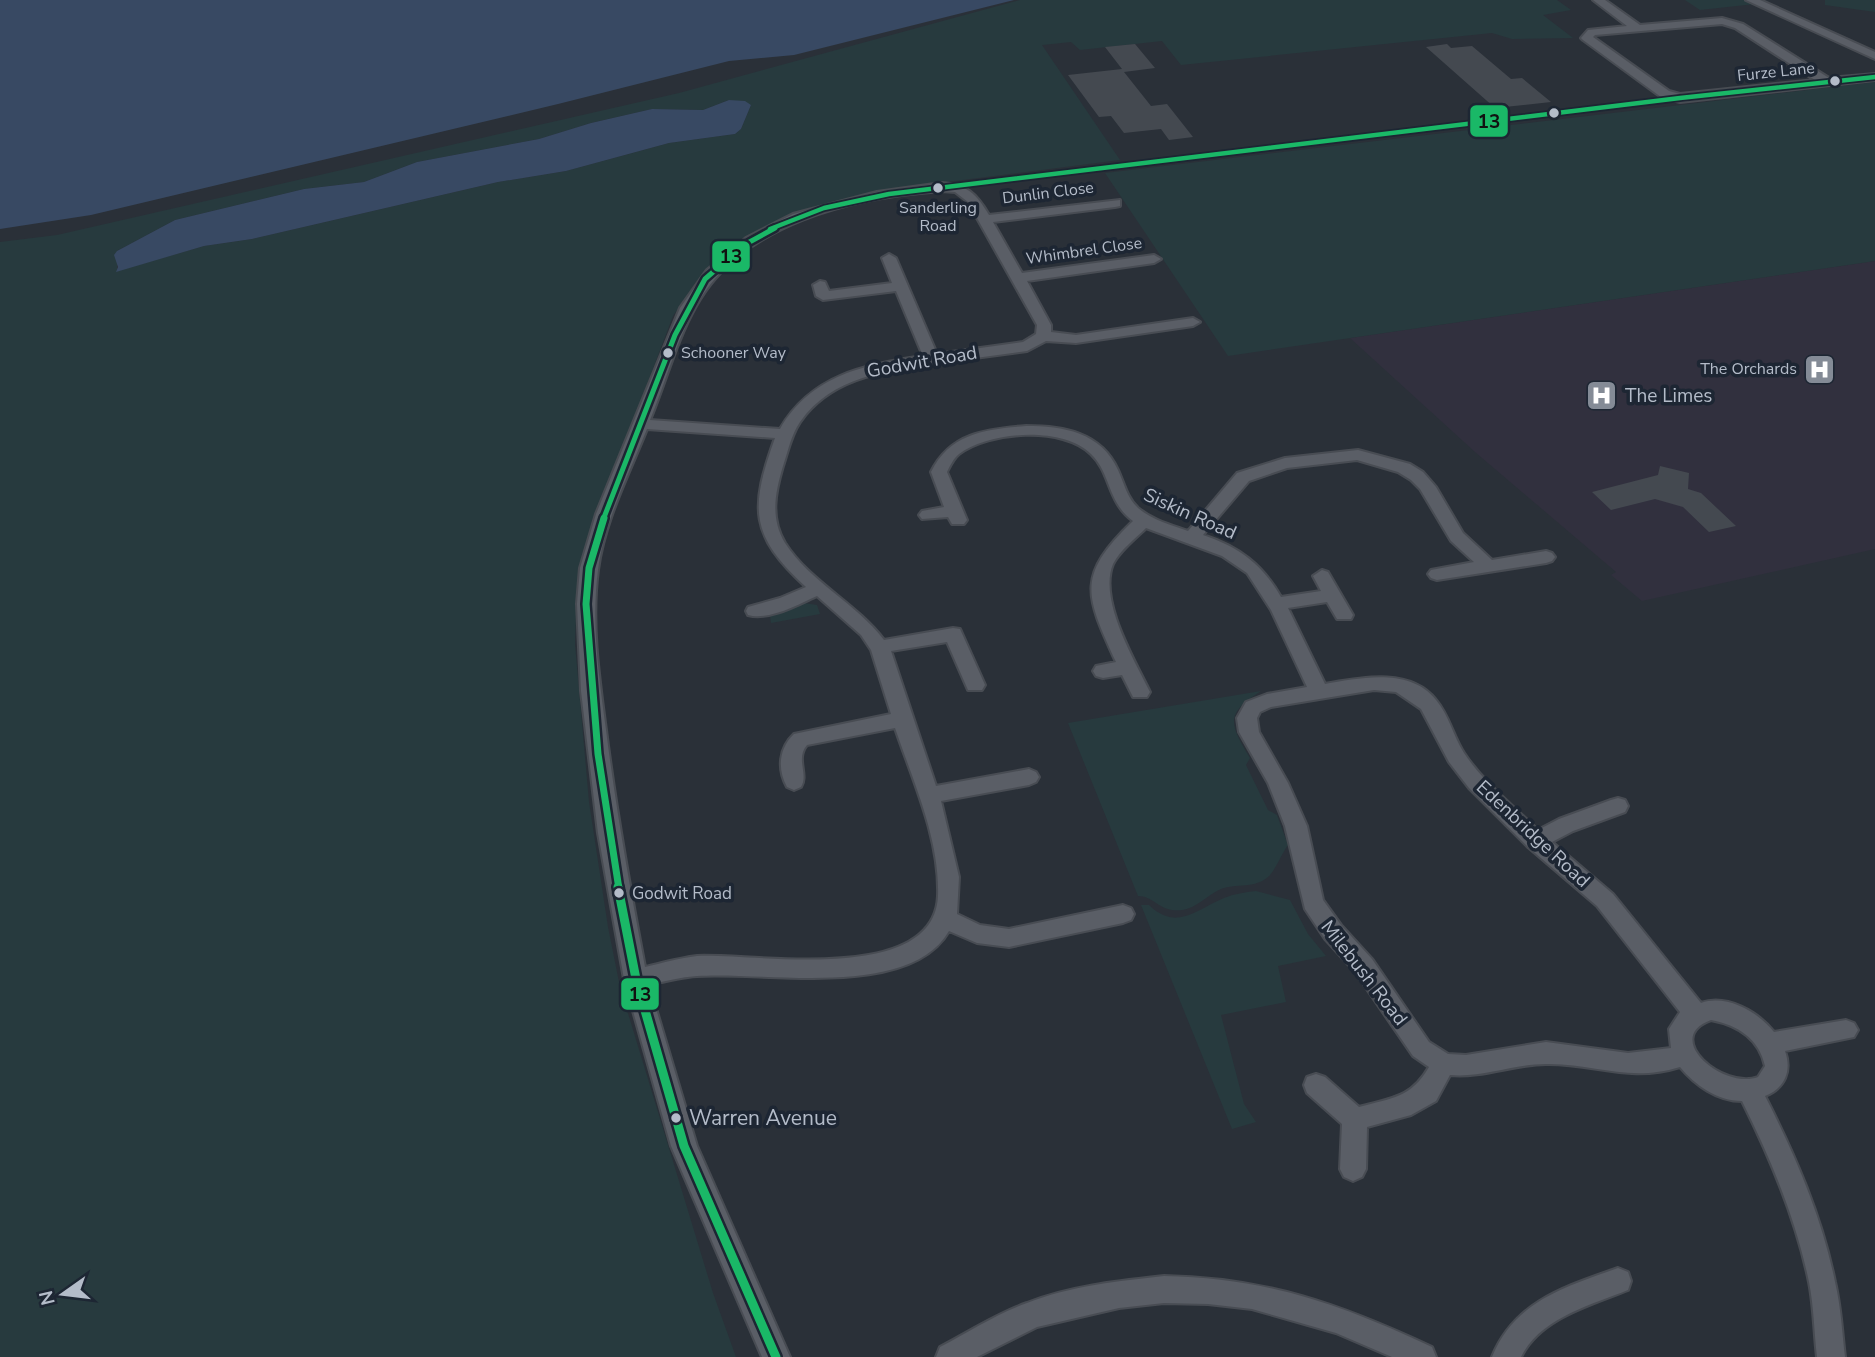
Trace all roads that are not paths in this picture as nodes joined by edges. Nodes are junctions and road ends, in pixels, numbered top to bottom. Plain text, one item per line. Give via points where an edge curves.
1 (1598, 0) edge
2 (1751, 0) edge
3 (1637, 27) junction
4 (1875, 56) edge
5 (1875, 78) edge
6 (1828, 83) junction
7 (1115, 203) dead end
8 (986, 219) junction
9 (889, 258) dead end
10 (1154, 259) dead end
11 (1019, 278) junction
12 (820, 285) dead end
13 (901, 286) junction
14 (1193, 322) dead end
15 (1043, 336) junction
16 (931, 358) junction
17 (641, 424) junction
18 (783, 434) junction
19 (928, 514) dead end
20 (1144, 520) junction
21 (1191, 538) junction
22 (1546, 557) dead end
23 (1488, 566) junction
24 (1437, 575) dead end
25 (1322, 576) dead end
26 (819, 587) junction
27 (1332, 595) junction
28 (1275, 604) junction
29 (755, 611) dead end
30 (1344, 615) dead end
31 (879, 647) junction
32 (1130, 667) junction
33 (1103, 671) dead end
34 (975, 685) dead end
35 (1140, 692) dead end
36 (1319, 692) junction
37 (902, 719) junction
38 (1029, 777) dead end
39 (794, 782) dead end
40 (928, 795) junction
41 (1618, 806) dead end
42 (1536, 841) junction
43 (1124, 914) dead end
44 (945, 919) junction
45 (636, 979) junction
46 (1695, 1013) junction
47 (1846, 1030) dead end
48 (1770, 1043) junction
49 (1684, 1055) junction
50 (1444, 1064) junction
51 (1316, 1085) dead end
52 (1750, 1091) junction
53 (1355, 1119) junction
54 (1353, 1168) dead end
55 (1618, 1281) dead end
56 (776, 1357) edge
57 (950, 1357) edge
58 (1422, 1357) edge
59 (1506, 1357) edge
60 (1831, 1357) edge

1 - 3 street
2 - 4 street
3 - 6 street via 1714,20 1733,23
3 - 6 street, Furze Lane via 1592,32 1587,38 1665,94 1680,98
5 - 6 street, Furze Lane
7 - 8 street, Dunlin Close
8 - 11 street
8 - 17 street via 969,193 956,188 889,194 824,208 744,245 705,279 687,308
9 - 13 street
10 - 11 street, Whimbrel Close
11 - 15 street via 1044,325
12 - 13 street via 823,296
13 - 16 street
14 - 15 street, Godwit Road via 1076,339
15 - 16 street, Godwit Road via 1027,346
16 - 18 street, Godwit Road via 873,368 841,380 813,399
17 - 18 street
17 - 45 street via 605,514 589,568 586,604 607,820
18 - 26 street, Godwit Road via 765,503 768,522 787,557
19 - 20 street, Siskin Road via 957,515 939,472 952,451 989,436 1041,430 1074,437 1096,448 1122,502
20 - 21 street, Siskin Road
20 - 32 street via 1110,555 1099,575 1102,601
21 - 23 street via 1243,477 1270,467 1358,455 1404,468 1428,487 1458,537
21 - 28 street, Siskin Road via 1253,569
22 - 23 street
23 - 24 street
25 - 27 street
26 - 29 street
26 - 31 street, Godwit Road
27 - 28 street
27 - 30 street
28 - 36 street, Siskin Road
31 - 34 street via 953,634
31 - 37 street, Godwit Road
32 - 33 street
32 - 35 street
36 - 42 street, Edenbridge Road via 1374,683 1416,694 1429,704 1456,757 1476,783
36 - 50 street, Milebush Road via 1267,701 1253,708 1247,718 1248,732 1288,805 1321,918 1364,967 1421,1049
37 - 39 street via 793,734
37 - 40 street, Godwit Road
38 - 40 street
40 - 44 street, Godwit Road via 947,868
41 - 42 street
42 - 46 street, Edenbridge Road via 1605,900
43 - 44 street via 1009,938 977,933
44 - 45 street via 928,942 905,956 880,962 800,970 699,966
45 - 56 street via 684,1146
46 - 48 street via 1731,1013 1756,1027
46 - 49 street via 1680,1028
47 - 48 street
48 - 52 street via 1776,1057 1773,1079
49 - 50 street via 1628,1064 1546,1053 1466,1066
49 - 52 street via 1714,1083
50 - 53 street via 1427,1093 1402,1107
51 - 53 street
52 - 60 street via 1789,1171 1811,1236
53 - 54 street
55 - 59 street via 1570,1299 1535,1320 1511,1344
57 - 58 street via 1026,1316 1114,1293 1194,1288 1287,1304

